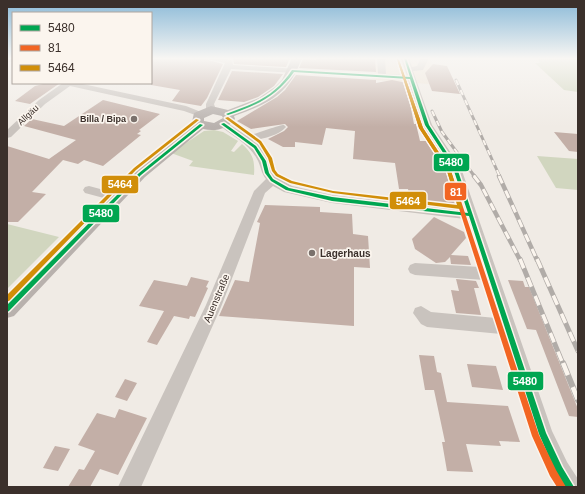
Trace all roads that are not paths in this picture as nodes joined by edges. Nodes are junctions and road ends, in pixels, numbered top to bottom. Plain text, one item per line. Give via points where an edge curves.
1 (220, 81) edge
2 (287, 81) edge
3 (412, 81) edge
4 (67, 84) edge
5 (72, 84) edge
6 (204, 116) junction
7 (226, 119) junction
8 (281, 127) dead end
9 (7, 135) edge
10 (246, 140) junction
11 (272, 180) junction
12 (89, 190) dead end
13 (115, 197) junction
14 (470, 215) junction
15 (415, 269) dead end
16 (490, 274) junction
17 (7, 309) edge
18 (421, 313) dead end
19 (507, 326) junction
20 (129, 487) edge
21 (570, 487) edge

1 - 6 street
2 - 7 main road via 278,91
3 - 14 street via 427,125 455,168
4 - 9 street, Allgäu via 42,102
5 - 6 street
6 - 7 main road via 221,110
6 - 7 main road via 211,127
6 - 13 main road
7 - 10 street
8 - 10 street via 274,132
10 - 11 street via 260,154
11 - 14 street via 288,189 332,199
11 - 20 street, Auenstraße via 260,191 213,306
12 - 13 street
13 - 17 main road
14 - 16 street
15 - 16 street
16 - 19 street
18 - 19 street via 427,319
19 - 21 street via 543,434 558,470

